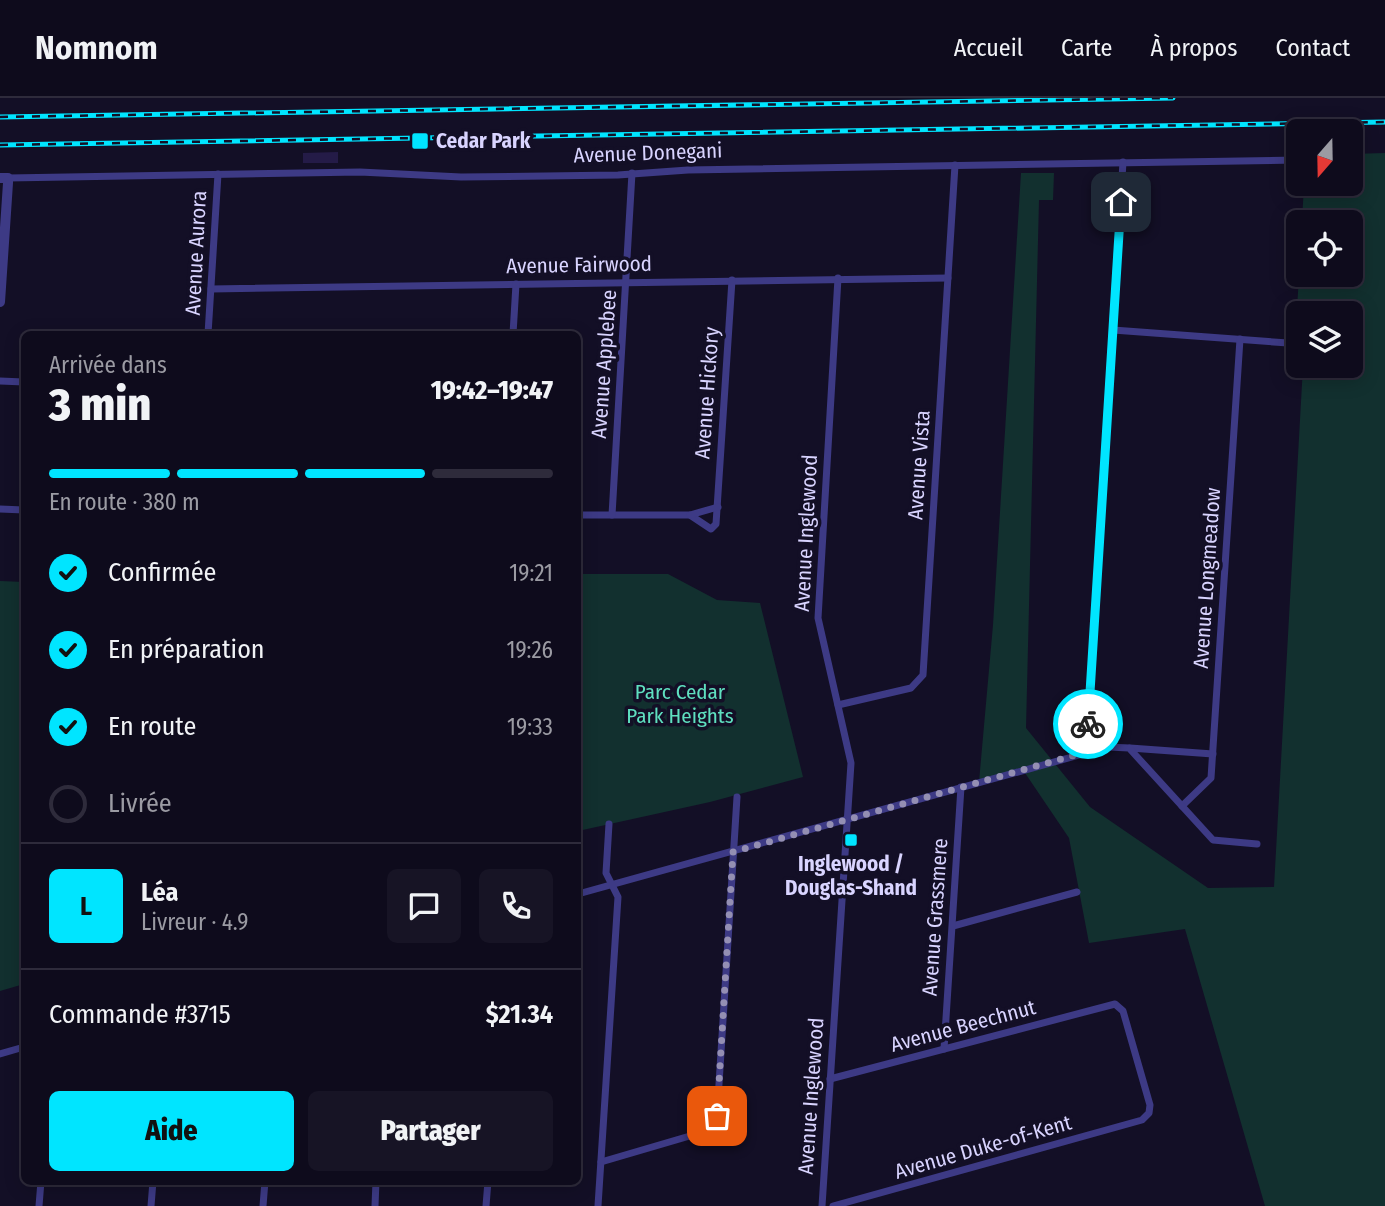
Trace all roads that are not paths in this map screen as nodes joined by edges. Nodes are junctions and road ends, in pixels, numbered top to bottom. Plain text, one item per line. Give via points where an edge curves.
1 (1286, 160) edge
2 (1123, 162) junction
3 (956, 165) junction
4 (632, 173) junction
5 (218, 174) junction
6 (4, 178) edge
7 (838, 278) junction
8 (948, 278) junction
9 (732, 280) junction
10 (627, 282) junction
11 (516, 284) junction
12 (211, 289) junction
13 (0, 302) edge
14 (1113, 330) junction
15 (208, 331) edge
16 (513, 331) edge
17 (1240, 340) junction
18 (1286, 343) edge
19 (0, 381) edge
20 (21, 383) edge
21 (718, 508) junction
22 (0, 509) edge
23 (21, 510) edge
24 (581, 515) edge
25 (612, 515) junction
26 (690, 515) junction
27 (838, 705) junction
28 (1129, 748) junction
29 (1086, 752) junction
30 (1213, 754) junction
31 (961, 787) junction
32 (737, 797) dead end
33 (1182, 806) junction
34 (846, 818) junction
35 (609, 824) dead end
36 (1257, 844) dead end
37 (733, 852) junction
38 (613, 884) junction
39 (1077, 892) dead end
40 (581, 893) edge
41 (953, 926) junction
42 (21, 1048) edge
43 (944, 1049) junction
44 (0, 1054) edge
45 (830, 1079) junction
46 (1142, 1120) joint
47 (601, 1162) junction
48 (41, 1185) edge
49 (153, 1185) edge
50 (265, 1185) edge
51 (376, 1185) edge
52 (488, 1185) edge
53 (39, 1206) edge
54 (151, 1206) edge
55 (263, 1206) edge
56 (374, 1206) edge
57 (486, 1206) edge
58 (598, 1206) edge
59 (822, 1206) edge
60 (833, 1206) edge

1 - 2 street, Avenue Donegani
2 - 3 street, Avenue Donegani
2 - 14 street
3 - 4 street, Avenue Donegani
3 - 8 street, Avenue Vista
4 - 5 street, Avenue Donegani via 461,177 360,172
4 - 10 street, Avenue Applebee
5 - 6 street, Avenue Donegani
5 - 12 street, Avenue Aurora
6 - 13 street
7 - 8 street, Avenue Fairwood
7 - 9 street, Avenue Fairwood
7 - 27 street, Avenue Inglewood via 818,618
8 - 27 street, Avenue Vista via 923,675 911,688
9 - 10 street, Avenue Fairwood
9 - 21 street, Avenue Hickory
10 - 11 street, Avenue Fairwood
10 - 25 street, Avenue Applebee
11 - 12 street, Avenue Fairwood
11 - 16 street
12 - 15 street, Avenue Aurora
14 - 17 street
14 - 29 street
17 - 18 street
17 - 30 street, Avenue Longmeadow
19 - 20 street
21 - 26 street
21 - 26 street via 711,529
22 - 23 street
24 - 25 street
25 - 26 street
27 - 34 street, Avenue Inglewood via 850,763
28 - 29 street
28 - 30 street
28 - 33 street
29 - 31 street
30 - 33 street, Avenue Longmeadow via 1211,778
31 - 34 street
31 - 41 street, Avenue Grassmere
32 - 37 street
33 - 36 street via 1213,840
34 - 37 street
34 - 45 street, Avenue Inglewood
35 - 38 street via 606,873
37 - 38 street
37 - 47 street via 717,1116 700,1133
38 - 40 street
38 - 47 street via 618,897
39 - 41 street
41 - 43 street, Avenue Grassmere
42 - 44 street
43 - 45 street, Avenue Beechnut
43 - 46 street, Avenue Beechnut via 1115,1004 1124,1011 1150,1105
45 - 59 street, Avenue Inglewood
46 - 60 street, Avenue Duke-of-Kent
47 - 58 street
48 - 53 street
49 - 54 street
50 - 55 street
51 - 56 street
52 - 57 street

